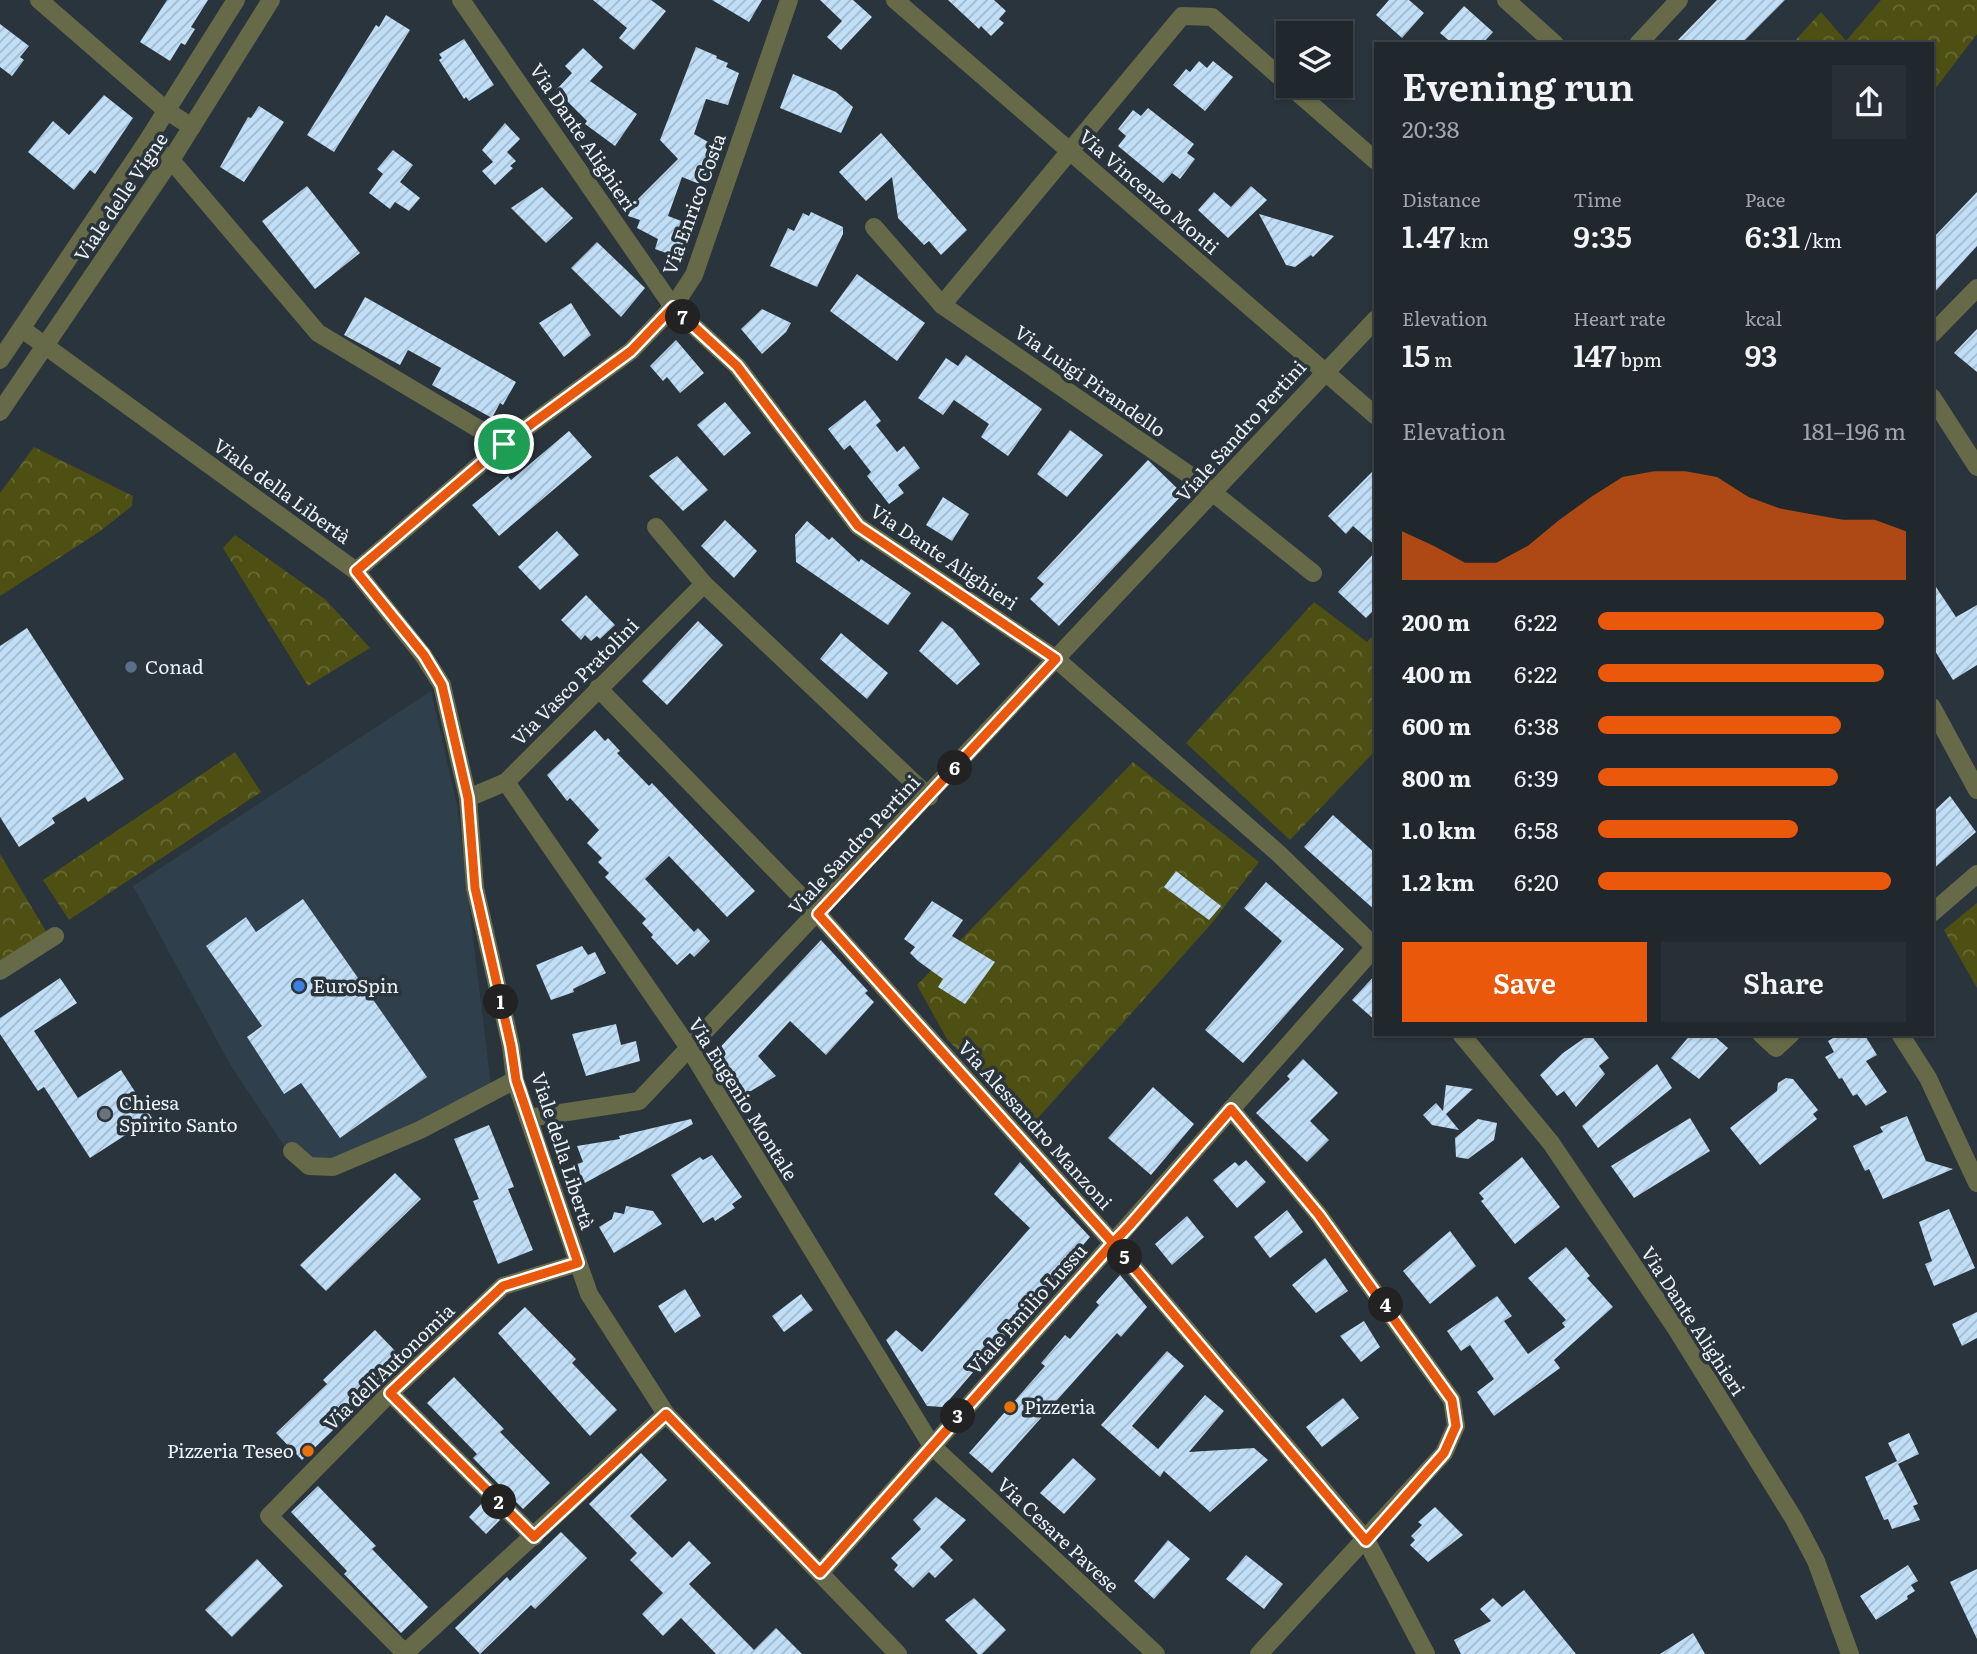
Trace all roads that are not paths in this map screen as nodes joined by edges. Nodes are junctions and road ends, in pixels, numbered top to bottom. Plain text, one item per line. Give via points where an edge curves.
1 (39, 0) edge
2 (236, 0) edge
3 (271, 0) edge
4 (461, 0) edge
5 (789, 0) edge
6 (895, 0) edge
7 (1506, 0) edge
8 (1679, 0) edge
9 (1553, 42) edge
10 (1640, 42) edge
11 (1276, 74) edge
12 (1304, 98) edge
13 (167, 111) junction
14 (192, 128) junction
15 (146, 143) junction
16 (1071, 151) junction
17 (1374, 158) edge
18 (171, 160) junction
19 (874, 227) dead end
20 (1977, 288) edge
21 (942, 304) junction
22 (673, 307) junction
23 (1374, 321) edge
24 (22, 328) junction
25 (1934, 332) edge
26 (47, 345) junction
27 (0, 360) edge
28 (1324, 372) junction
29 (1934, 400) edge
30 (0, 412) edge
31 (1374, 414) edge
32 (504, 444) junction
33 (1977, 467) edge
34 (1215, 493) junction
35 (656, 527) dead end
36 (356, 571) junction
37 (1313, 573) dead end
38 (704, 584) junction
39 (1056, 659) junction
40 (598, 688) junction
41 (1934, 712) edge
42 (506, 782) junction
43 (1977, 790) edge
44 (929, 797) junction
45 (468, 798) junction
46 (1977, 874) edge
47 (1934, 911) edge
48 (818, 914) junction
49 (55, 936) dead end
50 (1374, 946) edge
51 (1374, 948) edge
52 (0, 971) edge
53 (1463, 1036) edge
54 (1763, 1036) edge
55 (1789, 1036) edge
56 (1901, 1036) edge
57 (689, 1048) junction
58 (516, 1080) junction
59 (1231, 1109) junction
60 (528, 1118) junction
61 (292, 1151) dead end
62 (1977, 1183) edge
63 (1113, 1243) junction
64 (578, 1263) junction
65 (390, 1393) junction
66 (666, 1414) junction
67 (932, 1446) junction
68 (534, 1537) junction
69 (1366, 1541) junction
70 (820, 1573) junction
71 (404, 1654) edge
72 (898, 1654) edge
73 (1156, 1654) edge
74 (1259, 1654) edge
75 (1426, 1654) edge
76 (1850, 1654) edge

1 - 13 street
2 - 13 street, Viale delle Vigne
3 - 14 street, Viale delle Vigne
4 - 22 street, Via Dante Alighieri
5 - 22 street, Via Enrico Costa via 694,275
6 - 16 street, Via Vincenzo Monti
7 - 9 street
8 - 10 street
11 - 16 street via 1212,18 1182,16
12 - 17 street
13 - 14 street
13 - 15 street, Viale delle Vigne
14 - 18 street, Viale delle Vigne
15 - 18 street
15 - 24 street, Viale delle Vigne
16 - 21 street
16 - 28 street, Via Vincenzo Monti
18 - 26 street, Viale delle Vigne
18 - 32 street via 318,333
19 - 21 street, Via Luigi Pirandello
20 - 25 street
21 - 34 street, Via Luigi Pirandello
22 - 32 street, Via Enrico Costa via 631,351
22 - 39 street, Via Dante Alighieri via 737,366 858,526
23 - 28 street, Viale Sandro Pertini
24 - 26 street, Viale della Libertà
24 - 27 street, Viale delle Vigne
26 - 30 street, Viale delle Vigne
26 - 36 street, Viale della Libertà
28 - 31 street, Via Vincenzo Monti
28 - 34 street, Viale Sandro Pertini
29 - 33 street
32 - 36 street, Via Enrico Costa
34 - 37 street, Via Luigi Pirandello
34 - 39 street, Viale Sandro Pertini
35 - 38 street
36 - 45 street, Viale della Libertà via 424,655 442,685
38 - 40 street, Via Vasco Pratolini
38 - 44 street
39 - 44 street, Viale Sandro Pertini
39 - 50 street, Via Dante Alighieri via 1278,853
40 - 42 street, Via Vasco Pratolini
40 - 48 street, Via Alessandro Manzoni
41 - 43 street
42 - 45 street, Via Vasco Pratolini
42 - 57 street, Via Eugenio Montale
44 - 48 street, Viale Sandro Pertini
45 - 58 street, Viale della Libertà via 475,888
46 - 47 street
48 - 57 street, Viale Sandro Pertini
48 - 63 street, Via Alessandro Manzoni
49 - 52 street
51 - 59 street, Viale Emilio Lussu
53 - 76 street, Via Dante Alighieri via 1551,1143 1677,1330 1794,1519 1816,1561
54 - 55 street via 1776,1048
56 - 62 street via 1928,1078
57 - 60 street, Viale Sandro Pertini via 639,1101
57 - 67 street, Via Eugenio Montale
58 - 60 street, Viale della Libertà
58 - 61 street via 420,1130 333,1167 309,1166
59 - 63 street, Viale Emilio Lussu
59 - 69 street via 1319,1215 1452,1400 1456,1426 1444,1453
60 - 64 street, Viale della Libertà
63 - 67 street, Viale Emilio Lussu
63 - 69 street, Via Alessandro Manzoni
64 - 65 street, Via dell'Autonomia via 503,1286
64 - 66 street, Viale della Libertà via 589,1294
65 - 68 street
65 - 71 street, Via dell'Autonomia via 269,1516
66 - 68 street
66 - 70 street, Viale della Libertà
67 - 70 street, Viale Emilio Lussu
67 - 73 street, Via Cesare Pavese
68 - 71 street
69 - 74 street
69 - 75 street, Via Alessandro Manzoni
70 - 72 street, Viale della Libertà

